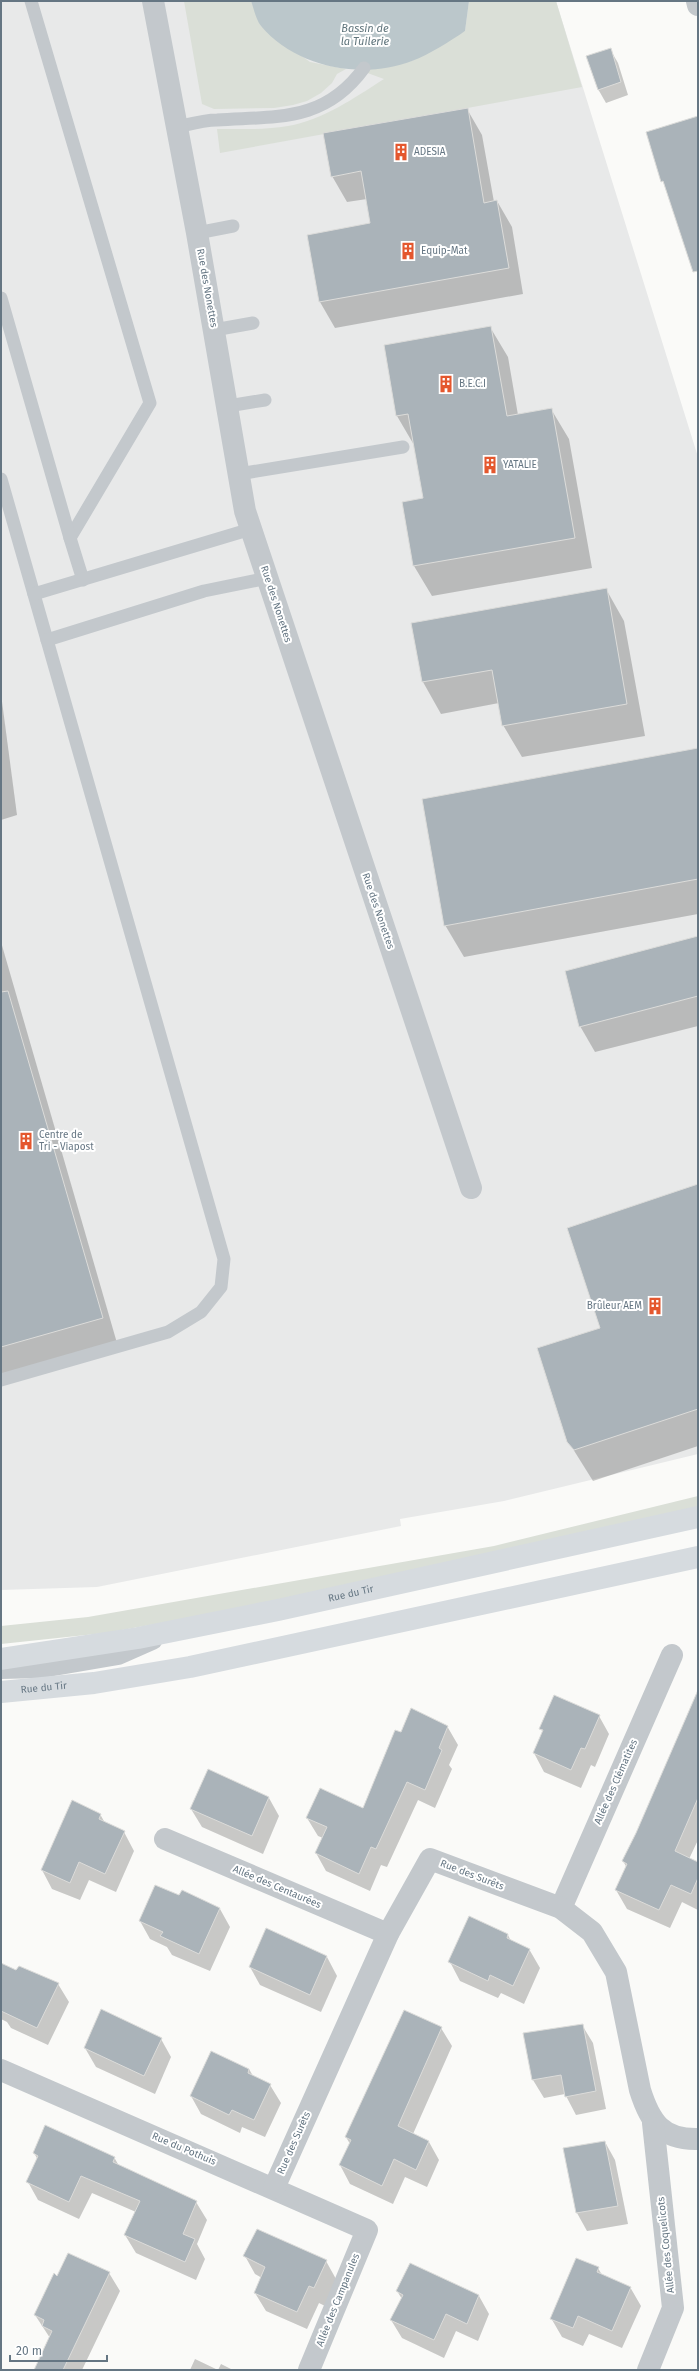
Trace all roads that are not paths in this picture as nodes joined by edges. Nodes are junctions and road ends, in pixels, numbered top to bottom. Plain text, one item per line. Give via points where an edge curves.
1 (31, 1) edge
2 (153, 1) edge
3 (697, 1) edge
4 (698, 5) edge
5 (364, 68) dead end
6 (178, 127) junction
7 (233, 226) dead end
8 (197, 233) junction
9 (1, 298) edge
10 (252, 323) dead end
11 (214, 330) junction
12 (265, 400) dead end
13 (228, 406) junction
14 (403, 447) dead end
15 (239, 474) junction
16 (1, 479) edge
17 (251, 529) junction
18 (70, 538) junction
19 (268, 578) junction
20 (83, 580) junction
21 (34, 594) junction
22 (47, 640) junction
23 (471, 1188) dead end
24 (1, 1380) edge
25 (698, 1518) edge
26 (698, 1557) edge
27 (171, 1631) junction
28 (672, 1655) dead end
29 (1, 1658) edge
30 (1, 1668) edge
31 (1, 1692) edge
32 (165, 1839) dead end
33 (561, 1908) junction
34 (388, 1934) junction
35 (1, 2070) edge
36 (653, 2123) junction
37 (698, 2140) edge
38 (274, 2188) junction
39 (367, 2230) joint
40 (655, 2368) edge
41 (309, 2370) edge

1 - 18 lane via 150,403
2 - 6 street, Rue des Nonettes
3 - 4 street
5 - 6 lane via 348,87 320,105 296,115 215,120
6 - 8 street, Rue des Nonettes
7 - 8 lane
8 - 11 street, Rue des Nonettes
9 - 18 lane
10 - 11 lane
11 - 13 street, Rue des Nonettes
12 - 13 lane
13 - 15 street, Rue des Nonettes
14 - 15 lane
15 - 17 street, Rue des Nonettes
16 - 21 lane
17 - 19 street, Rue des Nonettes
17 - 20 lane
18 - 20 lane
19 - 22 lane via 204,591
19 - 23 street, Rue des Nonettes
20 - 21 lane
21 - 22 lane
22 - 24 lane via 224,1259 221,1287 201,1312 168,1332
25 - 27 main road, Rue du Tir via 285,1609
26 - 31 main road, Rue du Tir via 190,1667 94,1683
27 - 29 main road, Rue du Tir
27 - 30 street via 118,1654 42,1667
28 - 33 street, Allée des Clématites
32 - 34 street, Allée des Centaurées
33 - 34 street, Rue des Surêts via 430,1859
33 - 36 street, Rue des Surêts via 592,1932 616,1972 640,2090
34 - 38 street, Rue des Surêts
35 - 38 street, Rue du Pothuis
36 - 37 street via 672,2136
36 - 40 street, Allée des Coquelicots via 673,2308
38 - 39 street, Rue du Pothuis
39 - 41 street, Allée des Campanules

